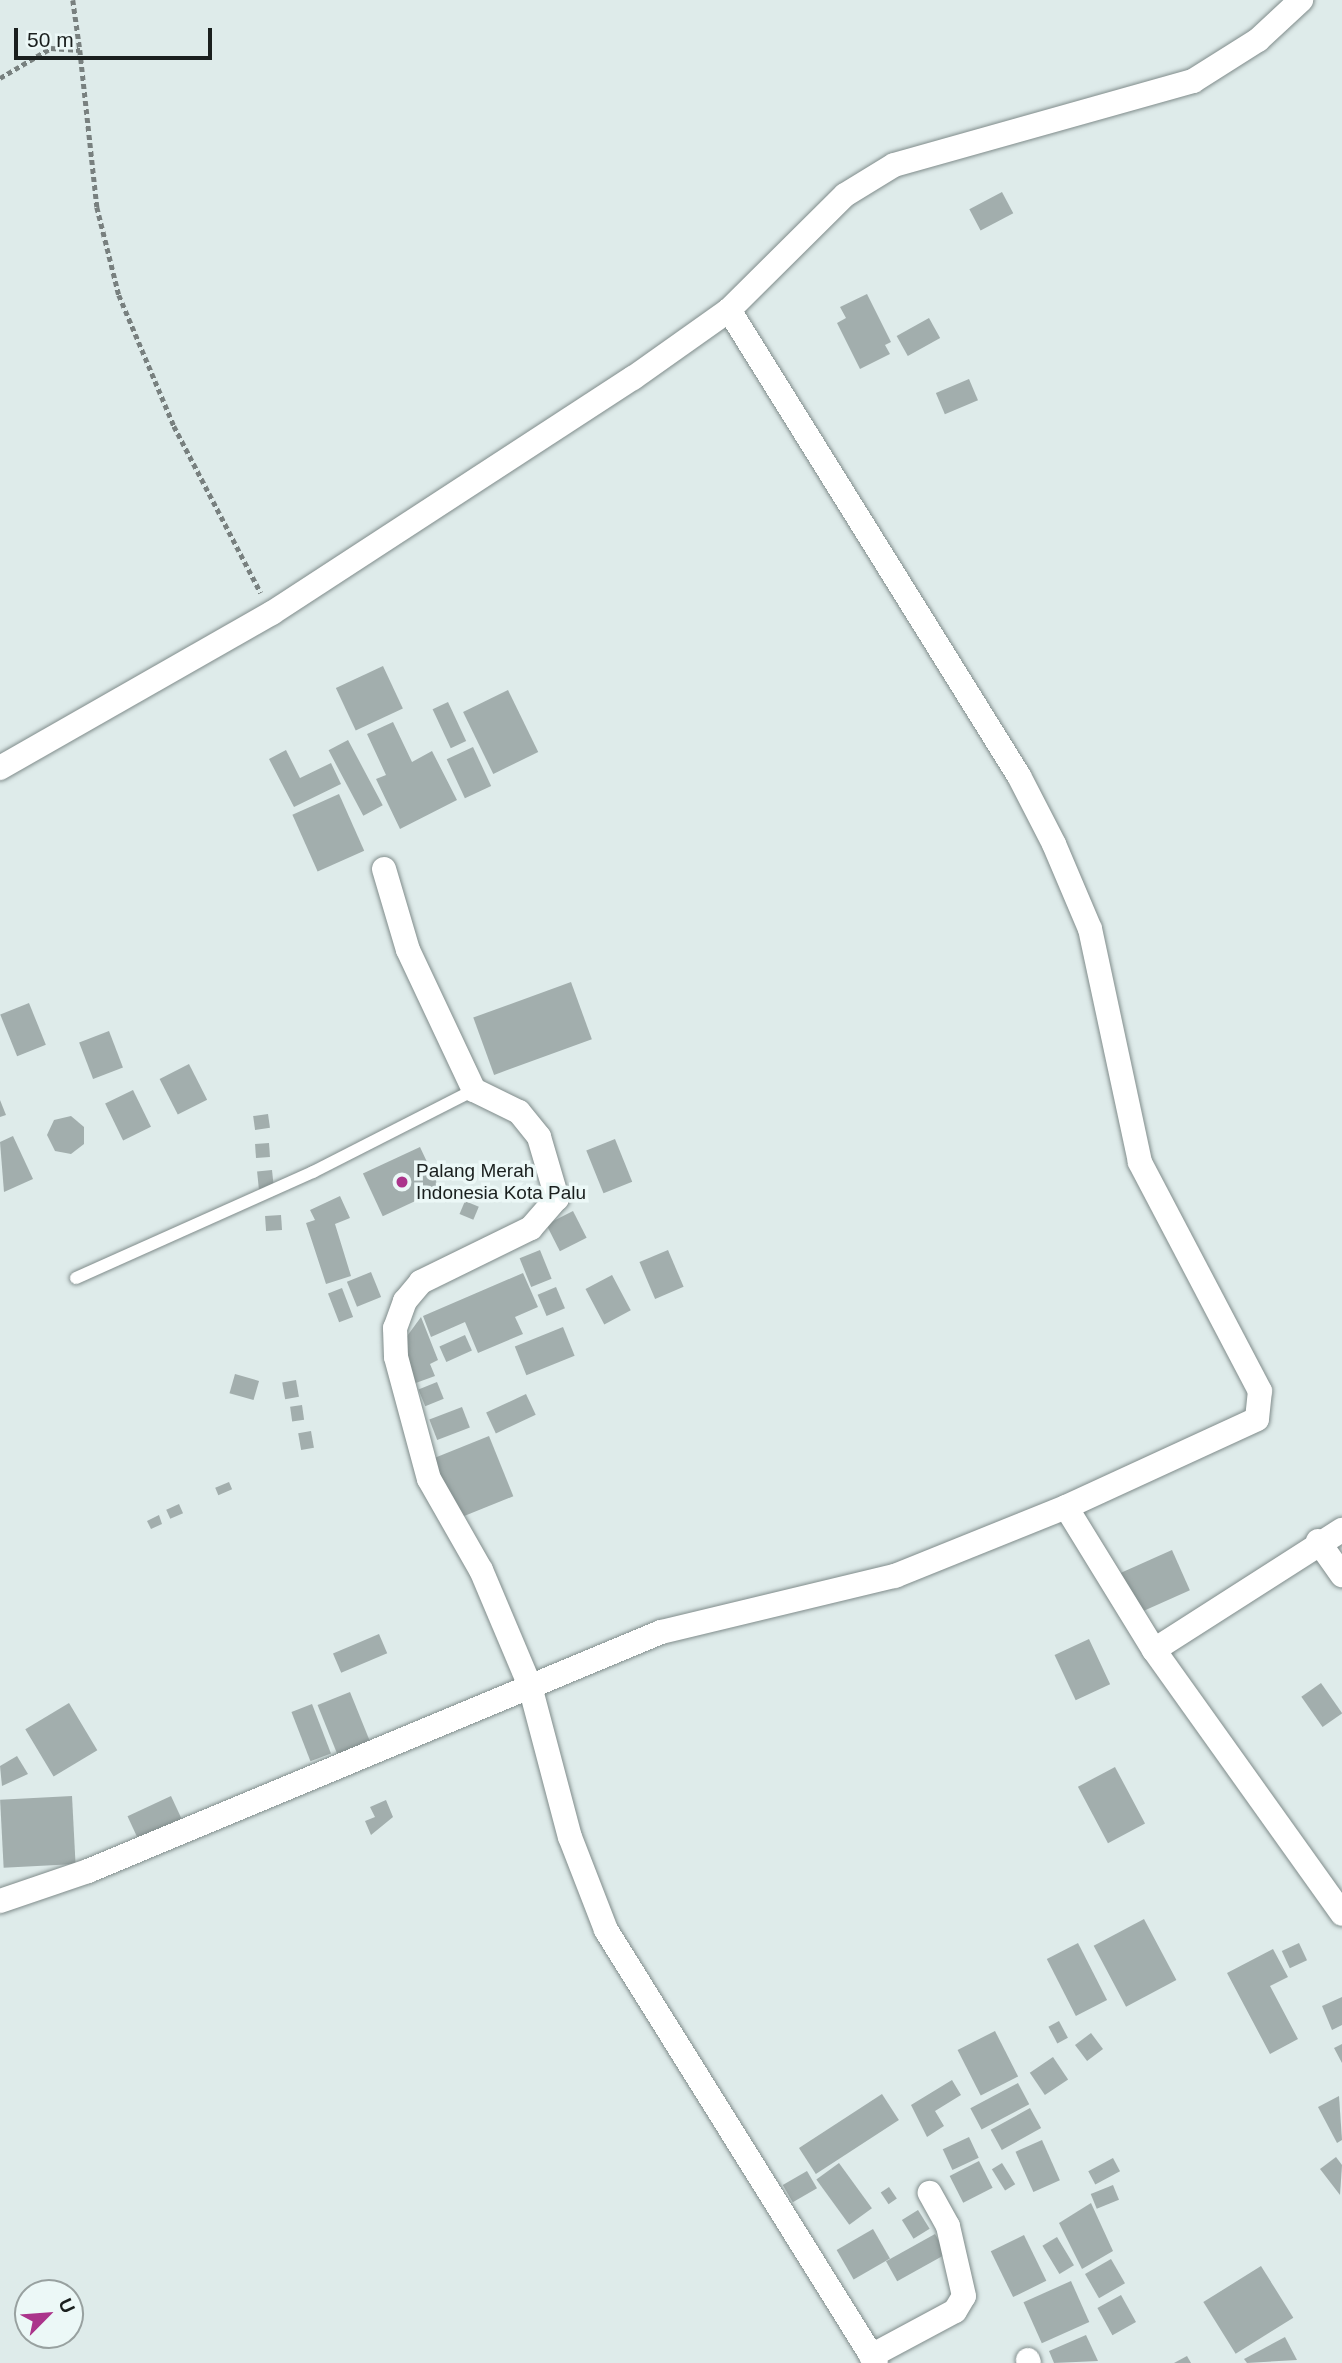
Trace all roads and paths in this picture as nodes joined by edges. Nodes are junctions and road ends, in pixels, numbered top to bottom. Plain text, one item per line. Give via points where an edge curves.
1 (73, 0) edge
2 (1301, 0) edge
3 (80, 50) junction
4 (0, 78) edge
5 (729, 310) junction
6 (272, 614) junction
7 (0, 768) edge
8 (384, 869) dead end
9 (474, 1090) junction
10 (76, 1278) dead end
11 (1066, 1507) junction
12 (1342, 1530) edge
13 (1318, 1541) junction
14 (1342, 1575) edge
15 (1154, 1650) junction
16 (530, 1686) junction
17 (0, 1901) edge
18 (1342, 1914) edge
19 (930, 2193) dead end
20 (873, 2359) edge

1 - 3 path
2 - 5 street via 1258,40 1193,82 894,164 845,195
3 - 4 path via 51,48
3 - 6 path via 97,207 119,295 174,426
5 - 6 street
5 - 11 street via 1019,776 1054,844 1090,929 1139,1162 1259,1391 1262,1407 1246,1427
6 - 7 street
8 - 9 street via 408,950
9 - 10 lane via 313,1172
9 - 16 street via 519,1112 539,1137 557,1198 531,1228 421,1282 395,1328 396,1357 429,1479 481,1570
11 - 15 street
11 - 16 street via 895,1576 731,1611
12 - 13 street
13 - 14 street
13 - 15 street
15 - 18 street
16 - 17 street via 88,1871
16 - 20 street via 570,1837 606,1930
19 - 20 street via 948,2226 964,2296 955,2311

